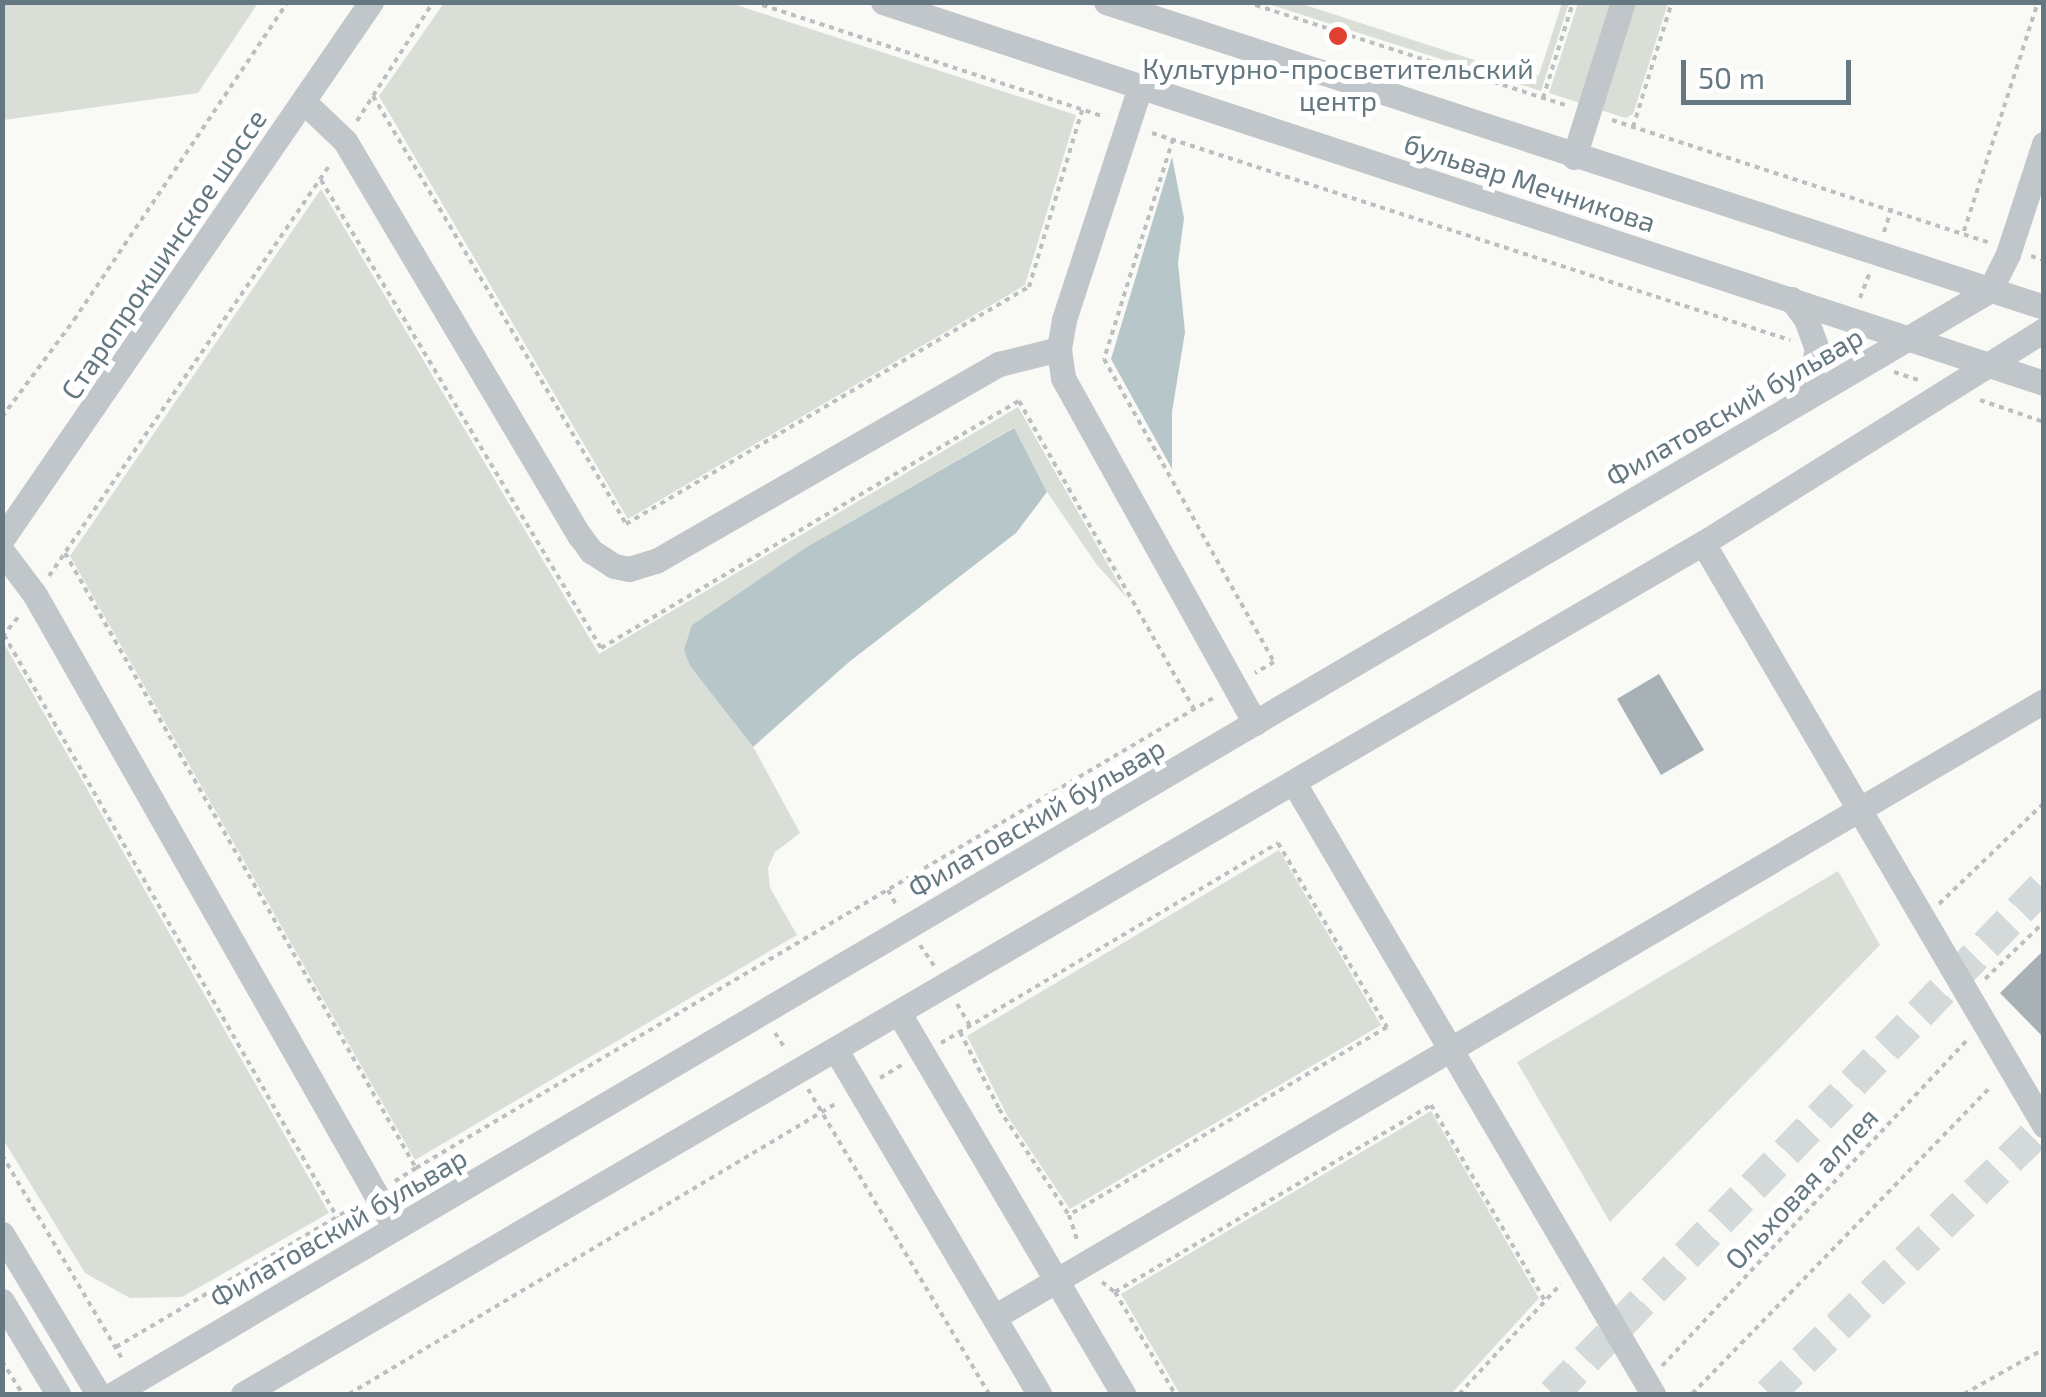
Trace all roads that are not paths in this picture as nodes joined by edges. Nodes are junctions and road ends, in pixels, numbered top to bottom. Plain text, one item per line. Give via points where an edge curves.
1 (372, 2) edge
2 (883, 2) edge
3 (1106, 2) edge
4 (1623, 2) edge
5 (1163, 11) edge
6 (1140, 86) junction
7 (304, 102) junction
8 (2044, 144) edge
9 (1574, 157) junction
10 (1990, 290) junction
11 (1791, 299) junction
12 (2044, 307) edge
13 (2044, 330) edge
14 (1908, 339) junction
15 (1059, 348) junction
16 (1984, 364) junction
17 (2044, 383) edge
18 (1795, 405) junction
19 (2, 539) edge
20 (1703, 544) junction
21 (2, 551) edge
22 (2044, 701) edge
23 (1255, 723) junction
24 (1294, 783) junction
25 (1858, 809) junction
26 (900, 1014) junction
27 (1450, 1049) junction
28 (837, 1052) junction
29 (2044, 1125) edge
30 (395, 1228) junction
31 (2, 1234) edge
32 (1056, 1281) junction
33 (2, 1301) edge
34 (994, 1318) junction
35 (1650, 1389) edge
36 (58, 1394) edge
37 (98, 1394) edge
38 (113, 1394) edge
39 (243, 1394) edge
40 (1040, 1394) edge
41 (1123, 1394) edge

1 - 7 street, Старопрокшинское шоссе
2 - 6 street, бульвар Мечникова
3 - 5 street, бульвар Мечникова
4 - 9 street
5 - 9 street, бульвар Мечникова
6 - 11 street, бульвар Мечникова
6 - 15 street
7 - 15 street via 345,141 580,536 614,566 656,562 999,364
7 - 19 street, Старопрокшинское шоссе
8 - 10 street
9 - 10 street, бульвар Мечникова
10 - 12 street, бульвар Мечникова
10 - 14 street, Филатовский бульвар
11 - 14 street, бульвар Мечникова
11 - 18 street via 1817,349 1809,384
13 - 16 street
14 - 16 street, бульвар Мечникова
14 - 18 street, Филатовский бульвар
15 - 23 street via 1067,388
16 - 17 street, бульвар Мечникова
16 - 20 street
18 - 23 street, Филатовский бульвар
20 - 24 street
20 - 25 street
21 - 30 street via 35,595
22 - 25 street
23 - 30 street, Филатовский бульвар
24 - 26 street
24 - 27 street
25 - 27 street
25 - 29 street
26 - 28 street
26 - 32 street
27 - 32 street
27 - 35 street
28 - 34 street
28 - 39 street
30 - 38 street, Филатовский бульвар
31 - 37 street
32 - 34 street
32 - 41 street
33 - 36 street
34 - 40 street

